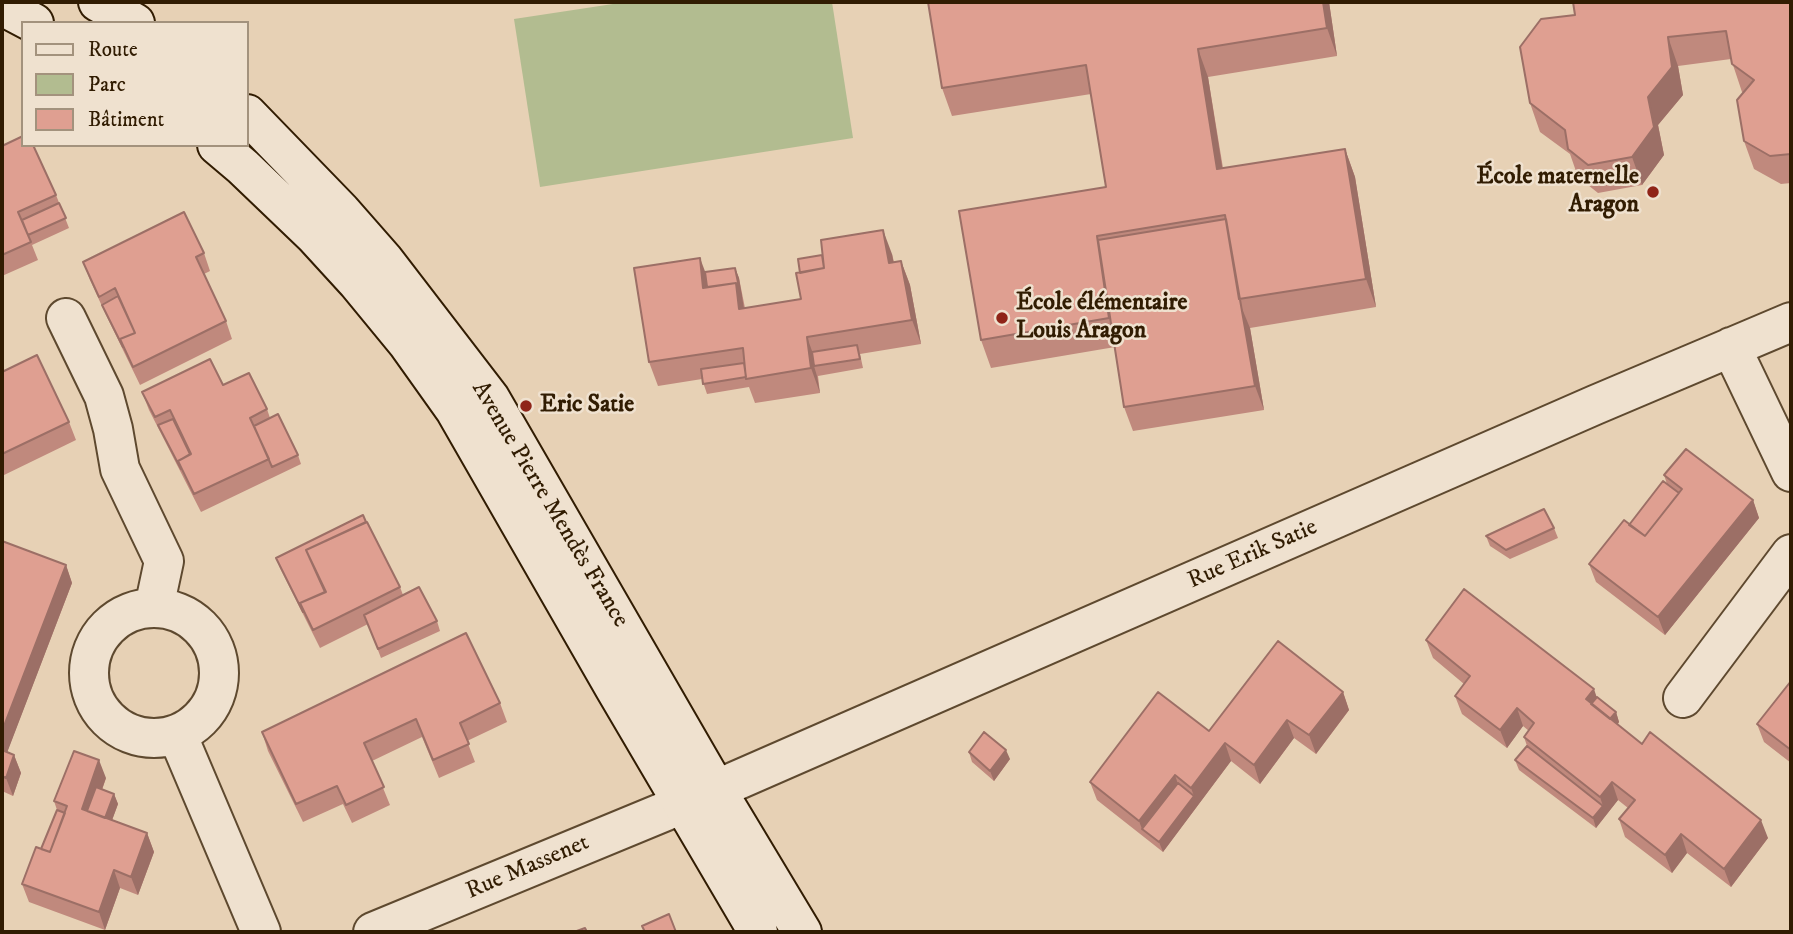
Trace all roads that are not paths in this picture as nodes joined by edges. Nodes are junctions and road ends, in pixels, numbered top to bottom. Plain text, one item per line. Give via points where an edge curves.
1 (98, 2) edge
2 (2, 6) edge
3 (136, 17) edge
4 (30, 21) edge
5 (248, 115) edge
6 (219, 147) edge
7 (66, 318) dead end
8 (1791, 321) edge
9 (1731, 347) junction
10 (1791, 472) edge
11 (1791, 554) edge
12 (154, 608) junction
13 (1683, 698) dead end
14 (177, 734) junction
15 (699, 797) junction
16 (261, 932) edge
17 (373, 932) edge
18 (758, 932) edge
19 (802, 932) edge

1 - 3 street
2 - 4 street
5 - 15 street, Avenue Pierre Mendès France via 384,260 491,398
6 - 15 street, Avenue Pierre Mendès France via 314,235 408,344 455,410
7 - 12 street via 104,396 121,469 164,561
8 - 9 street, Rue Erik Satie
9 - 10 street
9 - 15 street, Rue Erik Satie
11 - 13 street
12 - 14 street via 194,621 217,656 220,677 215,697 205,716
12 - 14 street via 132,611 98,638 89,659 88,680 94,701 107,720 125,732 145,739
14 - 16 street
15 - 17 street, Rue Massenet
15 - 18 street, Avenue Pierre Mendès France
15 - 19 street, Avenue Pierre Mendès France

